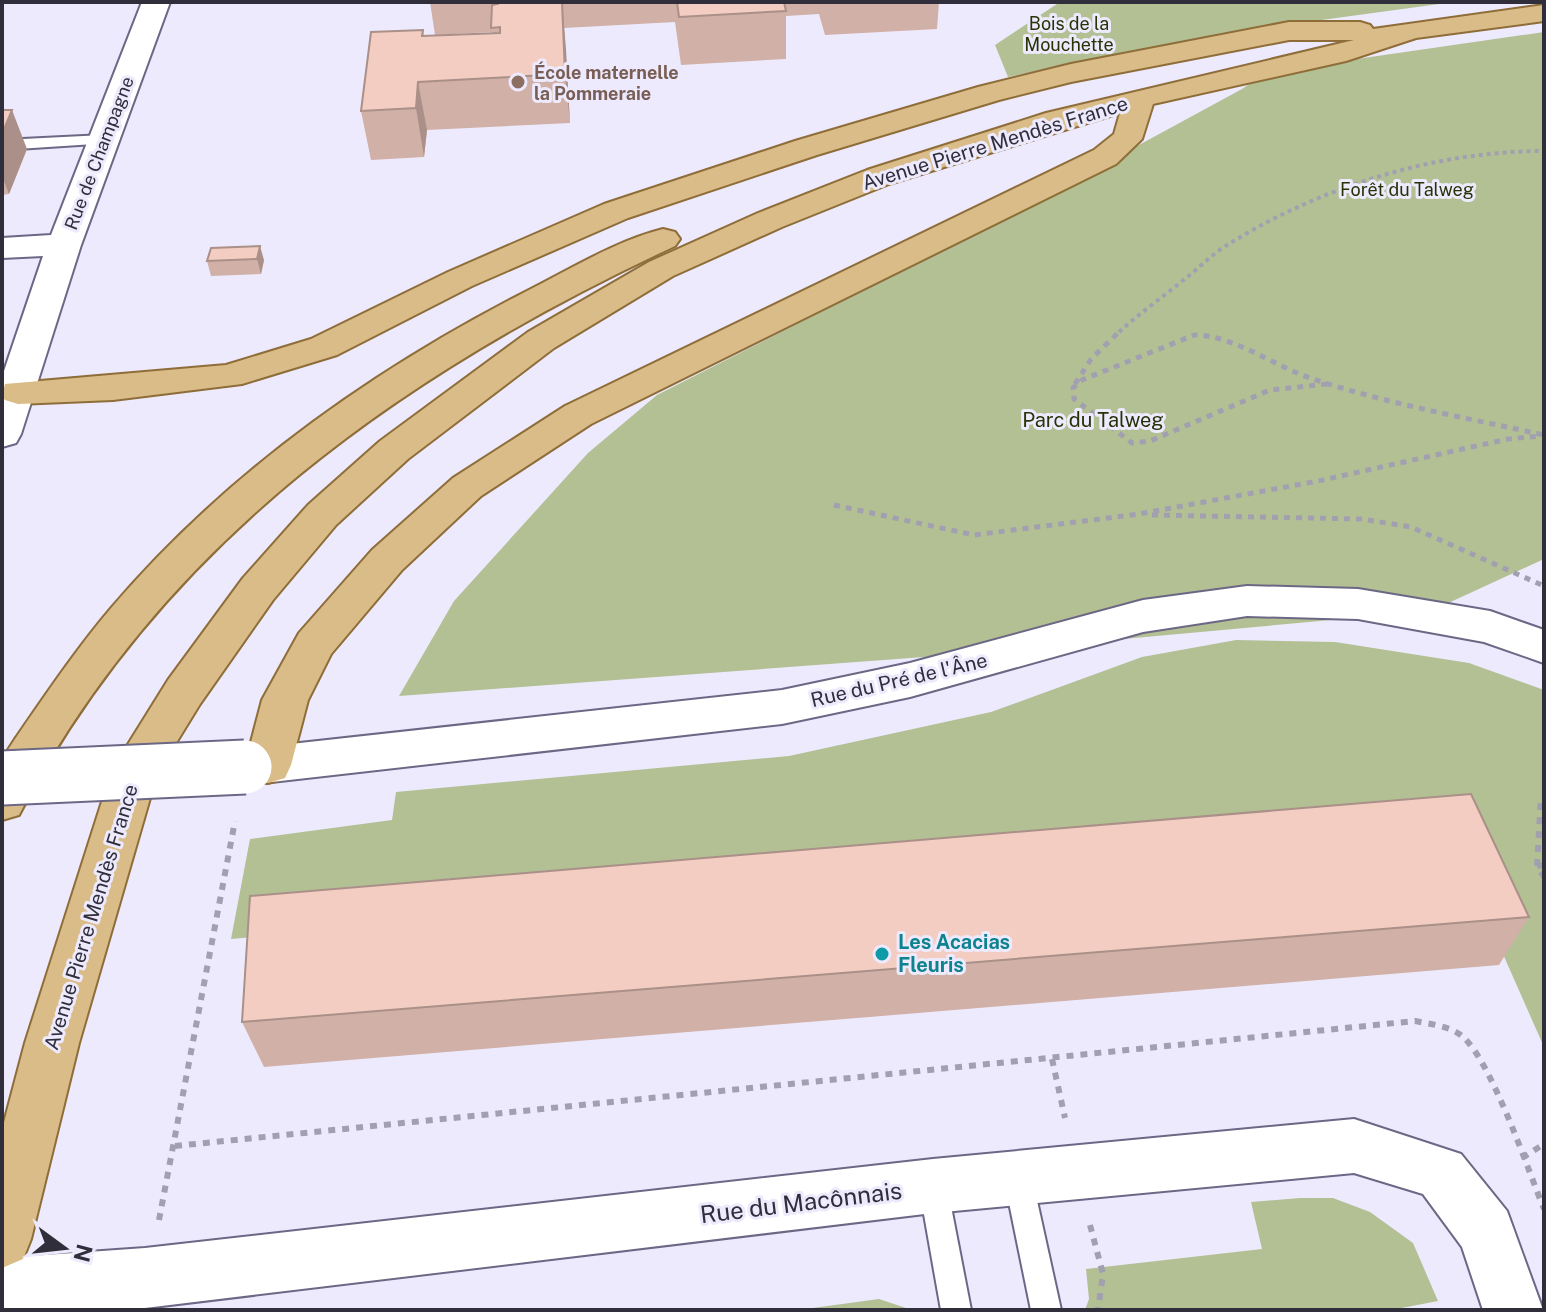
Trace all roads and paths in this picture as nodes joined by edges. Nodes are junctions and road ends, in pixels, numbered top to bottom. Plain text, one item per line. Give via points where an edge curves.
1 (156, 2) edge
2 (1544, 13) edge
3 (1410, 31) junction
4 (1139, 98) junction
5 (104, 140) junction
6 (2, 145) edge
7 (1544, 151) edge
8 (64, 245) junction
9 (2, 248) edge
10 (1327, 384) junction
11 (1073, 388) junction
12 (18, 392) junction
13 (2, 434) edge
14 (1544, 435) edge
15 (834, 505) dead end
16 (1139, 514) junction
17 (1544, 586) edge
18 (1544, 647) edge
19 (2, 778) edge
20 (250, 780) junction
21 (1541, 796) dead end
22 (2, 801) edge
23 (1541, 866) edge
24 (1544, 877) edge
25 (1544, 1144) edge
26 (175, 1146) junction
27 (1522, 1158) junction
28 (1018, 1178) junction
29 (933, 1186) junction
30 (1544, 1209) edge
31 (2, 1239) edge
32 (145, 1278) junction
33 (2, 1288) edge
34 (956, 1310) edge
35 (1046, 1310) edge
36 (1513, 1310) edge

1 - 5 street, Rue de Champagne
2 - 3 main road, Avenue Pierre Mendès France
3 - 4 main road, Avenue Pierre Mendès France via 1336,55
3 - 12 main road via 1289,31 989,93 616,211 310,351 229,376
3 - 22 main road, Avenue Pierre Mendès France via 1301,44 1155,72 888,148 628,254 485,328 386,389 314,442 185,554 90,668
4 - 20 main road via 1126,142 1105,157 578,415 467,487 387,560 314,644
4 - 31 main road, Avenue Pierre Mendès France via 878,177 661,269 541,340 394,450 322,515 258,589 135,770 52,1043
5 - 6 lane
5 - 8 street, Rue de Champagne
7 - 11 path via 1519,149 1411,169 1288,211 1221,249 1155,299 1081,367
8 - 9 street, Rue de Champagne
8 - 12 street
10 - 11 path via 1212,334 1194,335
10 - 11 path via 1270,390 1150,441 1132,443 1074,399
10 - 14 path
12 - 13 street
14 - 16 path
15 - 16 path via 974,535
16 - 17 path via 1362,519 1411,527
18 - 20 street, Rue du Pré de l'Âne via 1490,627 1358,604 1247,601 1143,616 910,680 782,707 377,750
19 - 20 street, Rue du Pré de l'Âne, bridge
20 - 26 path
21 - 23 path
23 - 24 path
25 - 27 path
26 - 27 path via 1415,1021 1443,1025 1465,1038 1483,1066
26 - 32 path
27 - 30 path
28 - 29 street, Rue du Macônnais
28 - 35 lane
28 - 36 street, Rue du Macônnais via 1354,1146 1441,1173 1486,1231
29 - 32 street, Rue du Macônnais
29 - 34 lane
32 - 33 street, Rue du Macônnais

